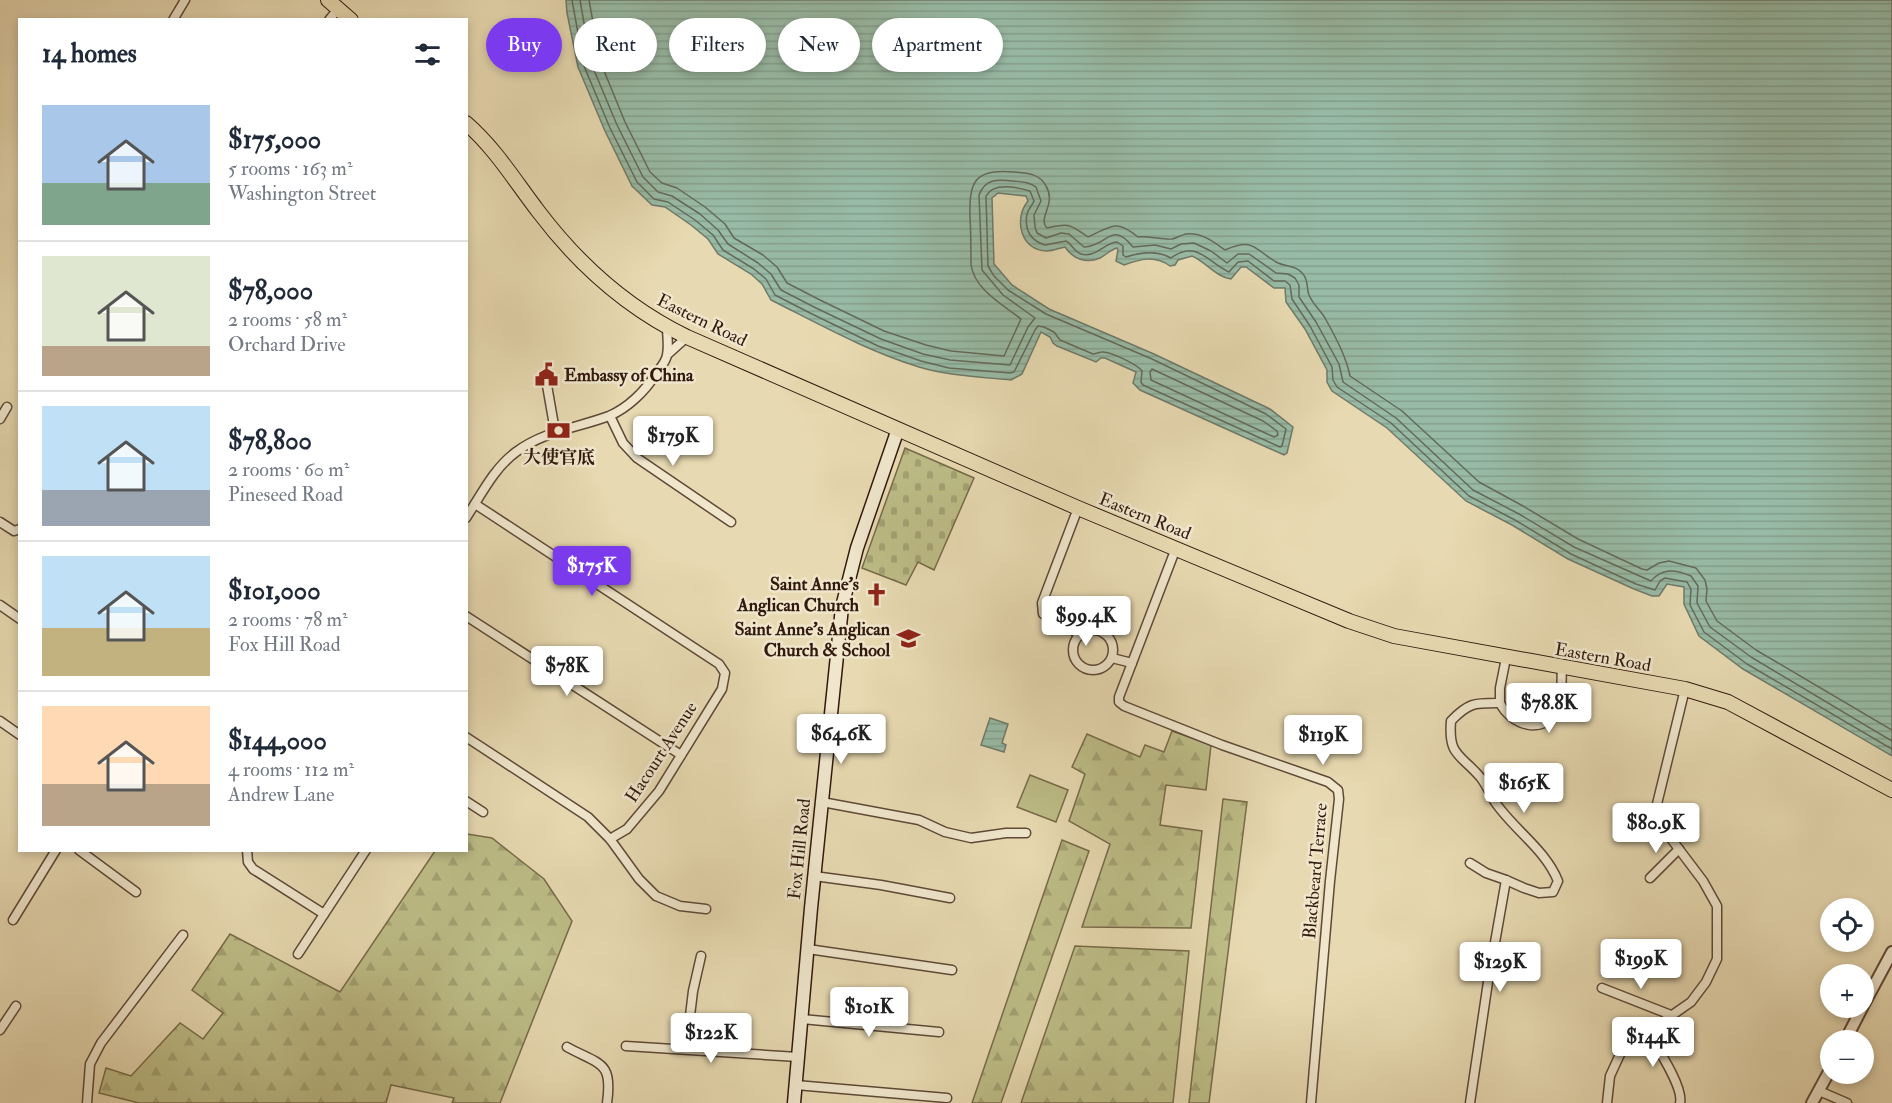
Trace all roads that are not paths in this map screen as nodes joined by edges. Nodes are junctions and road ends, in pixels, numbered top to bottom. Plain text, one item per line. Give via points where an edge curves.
1 (185, 0) edge
2 (331, 10) edge
3 (174, 18) edge
4 (347, 18) edge
5 (468, 125) edge
6 (667, 327) junction
7 (687, 337) junction
8 (668, 354) junction
9 (545, 374) dead end
10 (7, 407) dead end
11 (610, 416) junction
12 (0, 419) edge
13 (898, 429) junction
14 (555, 431) junction
15 (475, 504) junction
16 (1078, 508) junction
17 (468, 515) edge
18 (0, 522) edge
19 (731, 522) dead end
20 (18, 530) edge
21 (1176, 548) junction
22 (0, 605) edge
23 (468, 617) edge
24 (18, 618) edge
25 (1079, 634) junction
26 (1112, 658) junction
27 (1506, 658) junction
28 (1132, 663) junction
29 (1562, 667) junction
30 (1685, 690) junction
31 (1500, 703) junction
32 (0, 721) edge
33 (18, 734) edge
34 (468, 738) edge
35 (681, 755) junction
36 (1892, 790) edge
37 (468, 802) edge
38 (822, 802) junction
39 (483, 812) dead end
40 (1026, 833) dead end
41 (610, 839) junction
42 (1679, 849) junction
43 (55, 852) edge
44 (82, 852) edge
45 (247, 852) edge
46 (365, 852) edge
47 (1470, 863) dead end
48 (814, 876) junction
49 (1650, 878) dead end
50 (1506, 880) junction
51 (136, 892) dead end
52 (950, 898) dead end
53 (706, 909) dead end
54 (324, 914) junction
55 (12, 920) dead end
56 (183, 935) dead end
57 (808, 949) junction
58 (1892, 952) edge
59 (298, 954) dead end
60 (701, 956) dead end
61 (952, 970) dead end
62 (1874, 985) edge
63 (1602, 988) dead end
64 (16, 1006) dead end
65 (1671, 1015) junction
66 (802, 1018) junction
67 (0, 1030) edge
68 (1647, 1031) junction
69 (939, 1032) dead end
70 (626, 1046) dead end
71 (567, 1047) dead end
72 (686, 1049) junction
73 (798, 1057) junction
74 (1823, 1084) edge
75 (796, 1085) junction
76 (1819, 1091) junction
77 (947, 1098) dead end
78 (87, 1103) edge
79 (607, 1103) edge
80 (795, 1103) edge
81 (1311, 1103) edge
82 (1470, 1103) edge
83 (1607, 1103) edge
84 (1680, 1103) edge
85 (1812, 1103) edge
86 (1847, 1103) edge

1 - 3 street
2 - 4 highway
5 - 6 highway, Eastern Road via 483,137 563,243 621,297
6 - 7 highway, Eastern Road
6 - 8 street
7 - 8 street
7 - 13 highway, Eastern Road
8 - 11 street via 637,397
9 - 14 street
10 - 12 street
11 - 14 street
11 - 19 street via 623,442 637,458
13 - 16 highway, Eastern Road
13 - 38 main road, Fox Hill Road via 857,548 842,607
14 - 15 street via 515,453 499,468
15 - 17 street
15 - 35 street, Hacourt Avenue via 719,664 725,673 722,689
16 - 21 highway, Eastern Road
16 - 25 street via 1041,610
18 - 20 street
21 - 27 highway, Eastern Road via 1302,603 1394,636
21 - 28 street, Blackbeard Terrace
22 - 24 street
23 - 35 street
25 - 26 street via 1092,629 1105,633 1113,644
25 - 26 street via 1073,646 1078,664 1097,670
26 - 28 street
27 - 29 highway, Eastern Road
27 - 31 street
28 - 81 street, Blackbeard Terrace via 1119,697 1124,706 1338,789
29 - 30 highway, Eastern Road
29 - 31 street via 1559,702 1549,719 1523,724 1505,712
30 - 36 highway, Eastern Road via 1728,702
30 - 42 street via 1657,804 1657,820
31 - 50 street via 1474,703 1461,710 1450,721 1449,738 1457,754 1552,866 1558,881 1553,892 1539,893
32 - 33 street
34 - 41 street via 569,804
35 - 41 street, Hacourt Avenue via 642,813
37 - 39 street
38 - 40 street via 919,820 971,838
38 - 48 main road, Fox Hill Road
41 - 53 street via 656,896 680,906
42 - 49 street
42 - 65 street via 1716,906 1716,959 1691,1002
43 - 55 street
44 - 51 street
45 - 54 street via 254,869
46 - 54 street
47 - 50 street
48 - 52 street
48 - 57 main road, Fox Hill Road
50 - 82 street
54 - 59 street
56 - 78 street via 95,1053 90,1064
57 - 61 street
57 - 66 main road, Fox Hill Road
58 - 62 street
60 - 72 street
63 - 65 street
64 - 67 street
65 - 68 street
66 - 69 street
66 - 73 main road, Fox Hill Road
68 - 83 street via 1622,1050 1610,1076
68 - 84 street via 1671,1074 1682,1098
70 - 72 street
71 - 79 street via 608,1071
72 - 73 street
73 - 75 main road, Fox Hill Road
74 - 76 street
75 - 77 street
75 - 80 main road, Fox Hill Road
76 - 85 street
76 - 86 street

